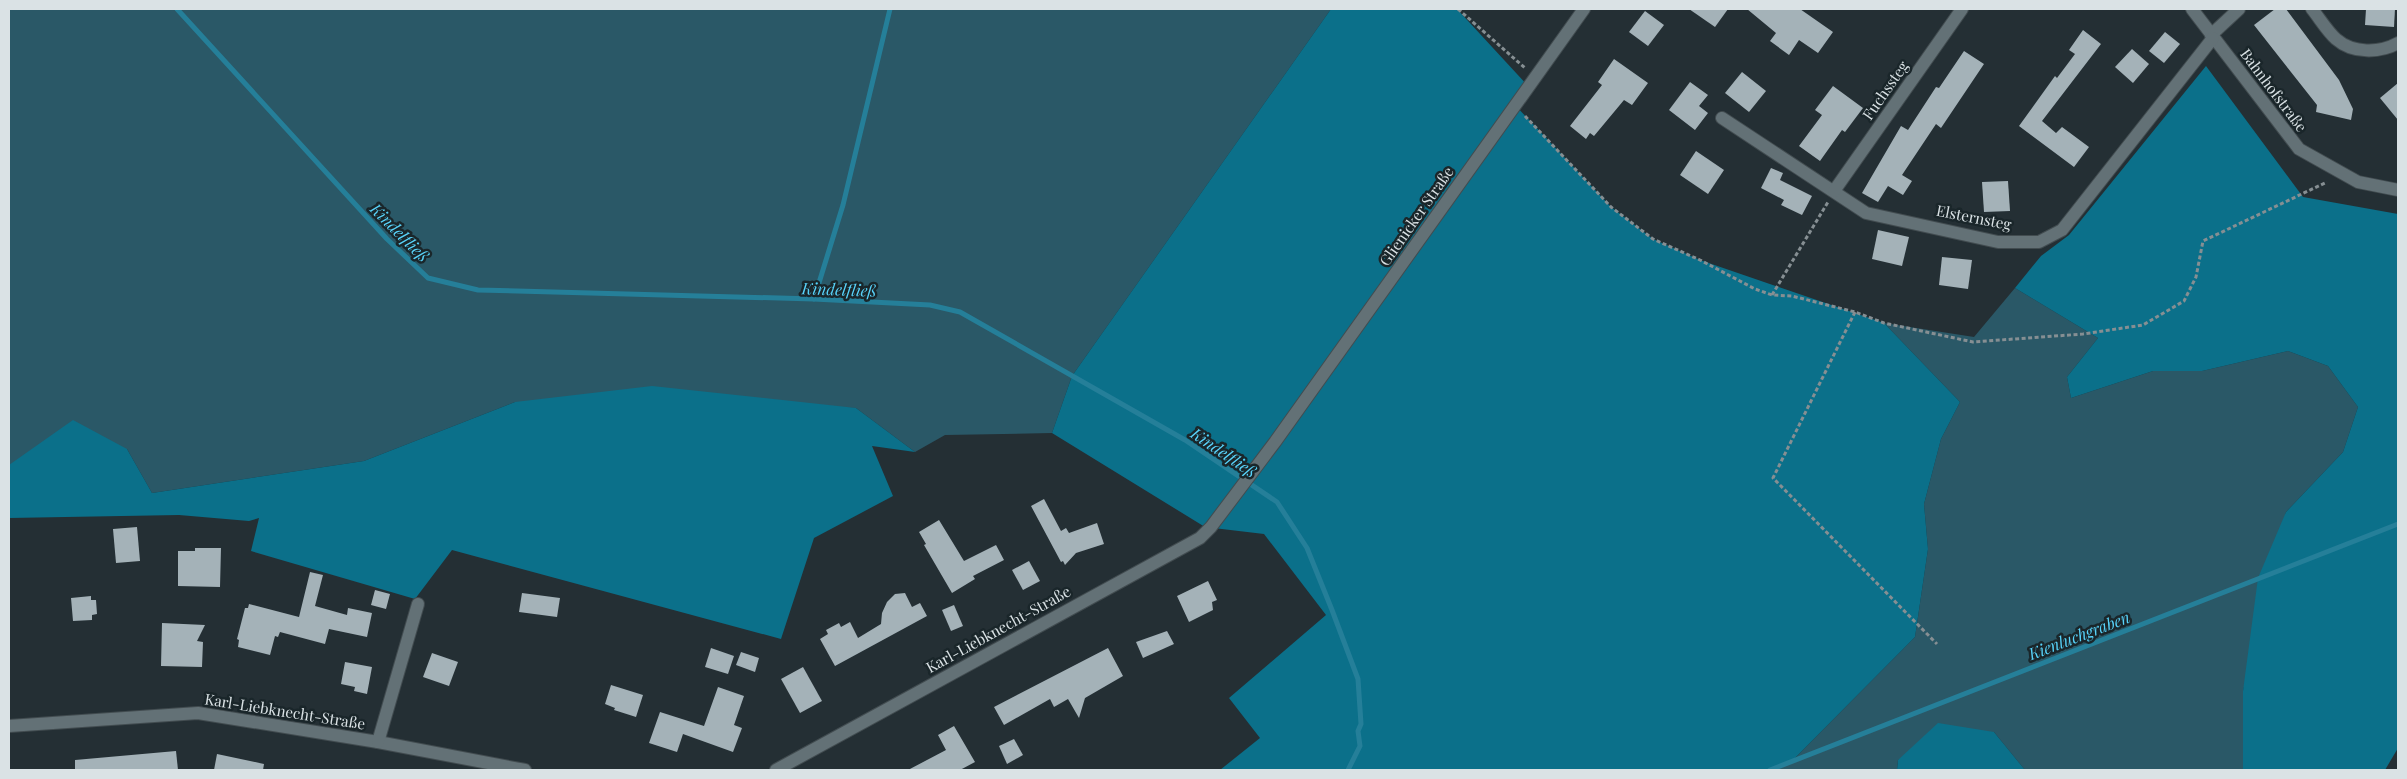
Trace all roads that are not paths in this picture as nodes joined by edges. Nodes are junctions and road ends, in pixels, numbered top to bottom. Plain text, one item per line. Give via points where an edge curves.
1 (1584, 9) edge
2 (1962, 9) edge
3 (2192, 9) edge
4 (2239, 9) edge
5 (2312, 9) edge
6 (2212, 37) junction
7 (2398, 43) edge
8 (1722, 118) dead end
9 (2398, 190) edge
10 (1834, 191) junction
11 (1228, 507) joint
12 (418, 604) dead end
13 (9, 726) edge
14 (378, 742) junction
15 (460, 764) edge
16 (525, 770) edge
17 (776, 770) edge

1 - 11 street, Glienicker Straße
2 - 10 street, Fuchssteg
3 - 6 street, Bahnhofstraße
4 - 6 street
5 - 7 street via 2335,39 2346,46 2370,51 2385,50
6 - 9 street, Bahnhofstraße via 2299,149 2358,182
6 - 10 street, Elsternsteg via 2062,230 2039,242 1998,242 1866,213
8 - 10 street, Elsternsteg
11 - 17 street, Karl-Liebknecht-Straße via 1200,538
12 - 14 street
13 - 14 street, Karl-Liebknecht-Straße via 198,713
14 - 15 street, Karl-Liebknecht-Straße
15 - 16 street, Karl-Liebknecht-Straße

